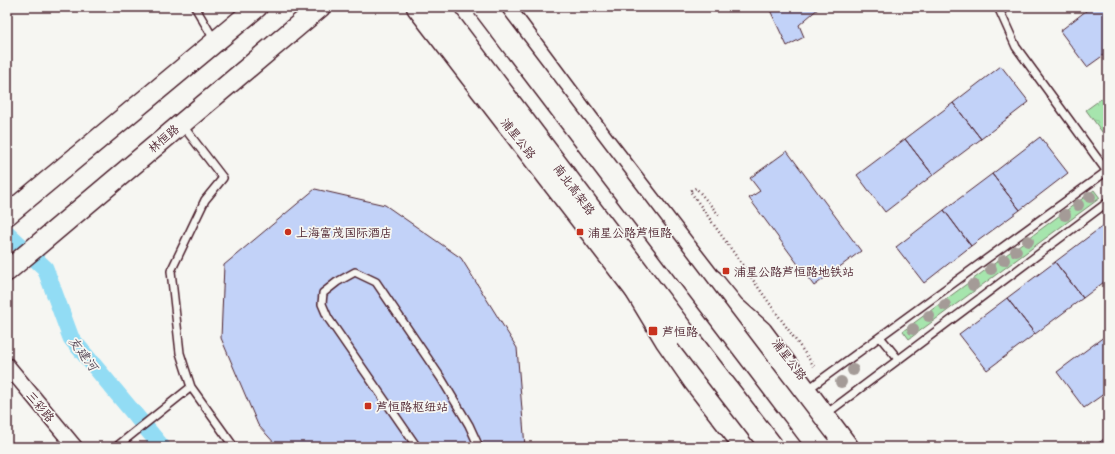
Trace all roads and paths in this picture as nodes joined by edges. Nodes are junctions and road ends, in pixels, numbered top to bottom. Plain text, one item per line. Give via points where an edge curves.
1 (195, 7) edge
2 (257, 7) edge
3 (320, 7) edge
4 (418, 7) edge
5 (437, 7) edge
6 (484, 7) edge
7 (503, 7) edge
8 (998, 7) edge
9 (215, 41) junction
10 (181, 123) junction
11 (1107, 172) edge
12 (1108, 202) edge
13 (7, 215) edge
14 (718, 215) dead end
15 (7, 271) edge
16 (712, 281) junction
17 (635, 288) junction
18 (880, 337) junction
19 (898, 359) junction
20 (7, 365) edge
21 (813, 377) junction
22 (191, 387) junction
23 (830, 411) junction
24 (75, 447) edge
25 (116, 447) edge
26 (234, 447) edge
27 (417, 447) edge
28 (479, 447) edge
29 (732, 447) edge
30 (746, 447) edge
31 (757, 447) edge
32 (772, 447) edge
33 (819, 447) edge
34 (832, 447) edge
35 (847, 447) edge
36 (857, 447) edge

1 - 9 lane
2 - 9 main road
3 - 10 main road, 林恒路
4 - 17 main road, 浦星公路
5 - 32 main road, 南北高架路, bridge
6 - 33 main road, bridge
7 - 16 main road, 浦星公路
8 - 11 lane via 1016,47
9 - 13 main road
10 - 15 main road, 林恒路
10 - 22 lane via 223,178 205,200 171,271 180,353
11 - 18 lane
12 - 19 lane
14 - 21 path via 696,188 690,191
16 - 21 main road, 浦星公路 via 768,329
16 - 34 main road, 浦星公路
16 - 35 main road via 733,307 760,332
17 - 29 main road, 浦星公路 via 658,338 685,386
17 - 30 main road via 694,380
17 - 31 main road, 浦星公路
18 - 19 lane
18 - 21 lane
19 - 23 lane
20 - 24 street, 三彩路
21 - 23 main road, 浦星公路
22 - 25 lane
22 - 26 lane
23 - 36 main road, 浦星公路
27 - 28 lane via 328,318 322,304 322,293 355,272 376,282 441,378

